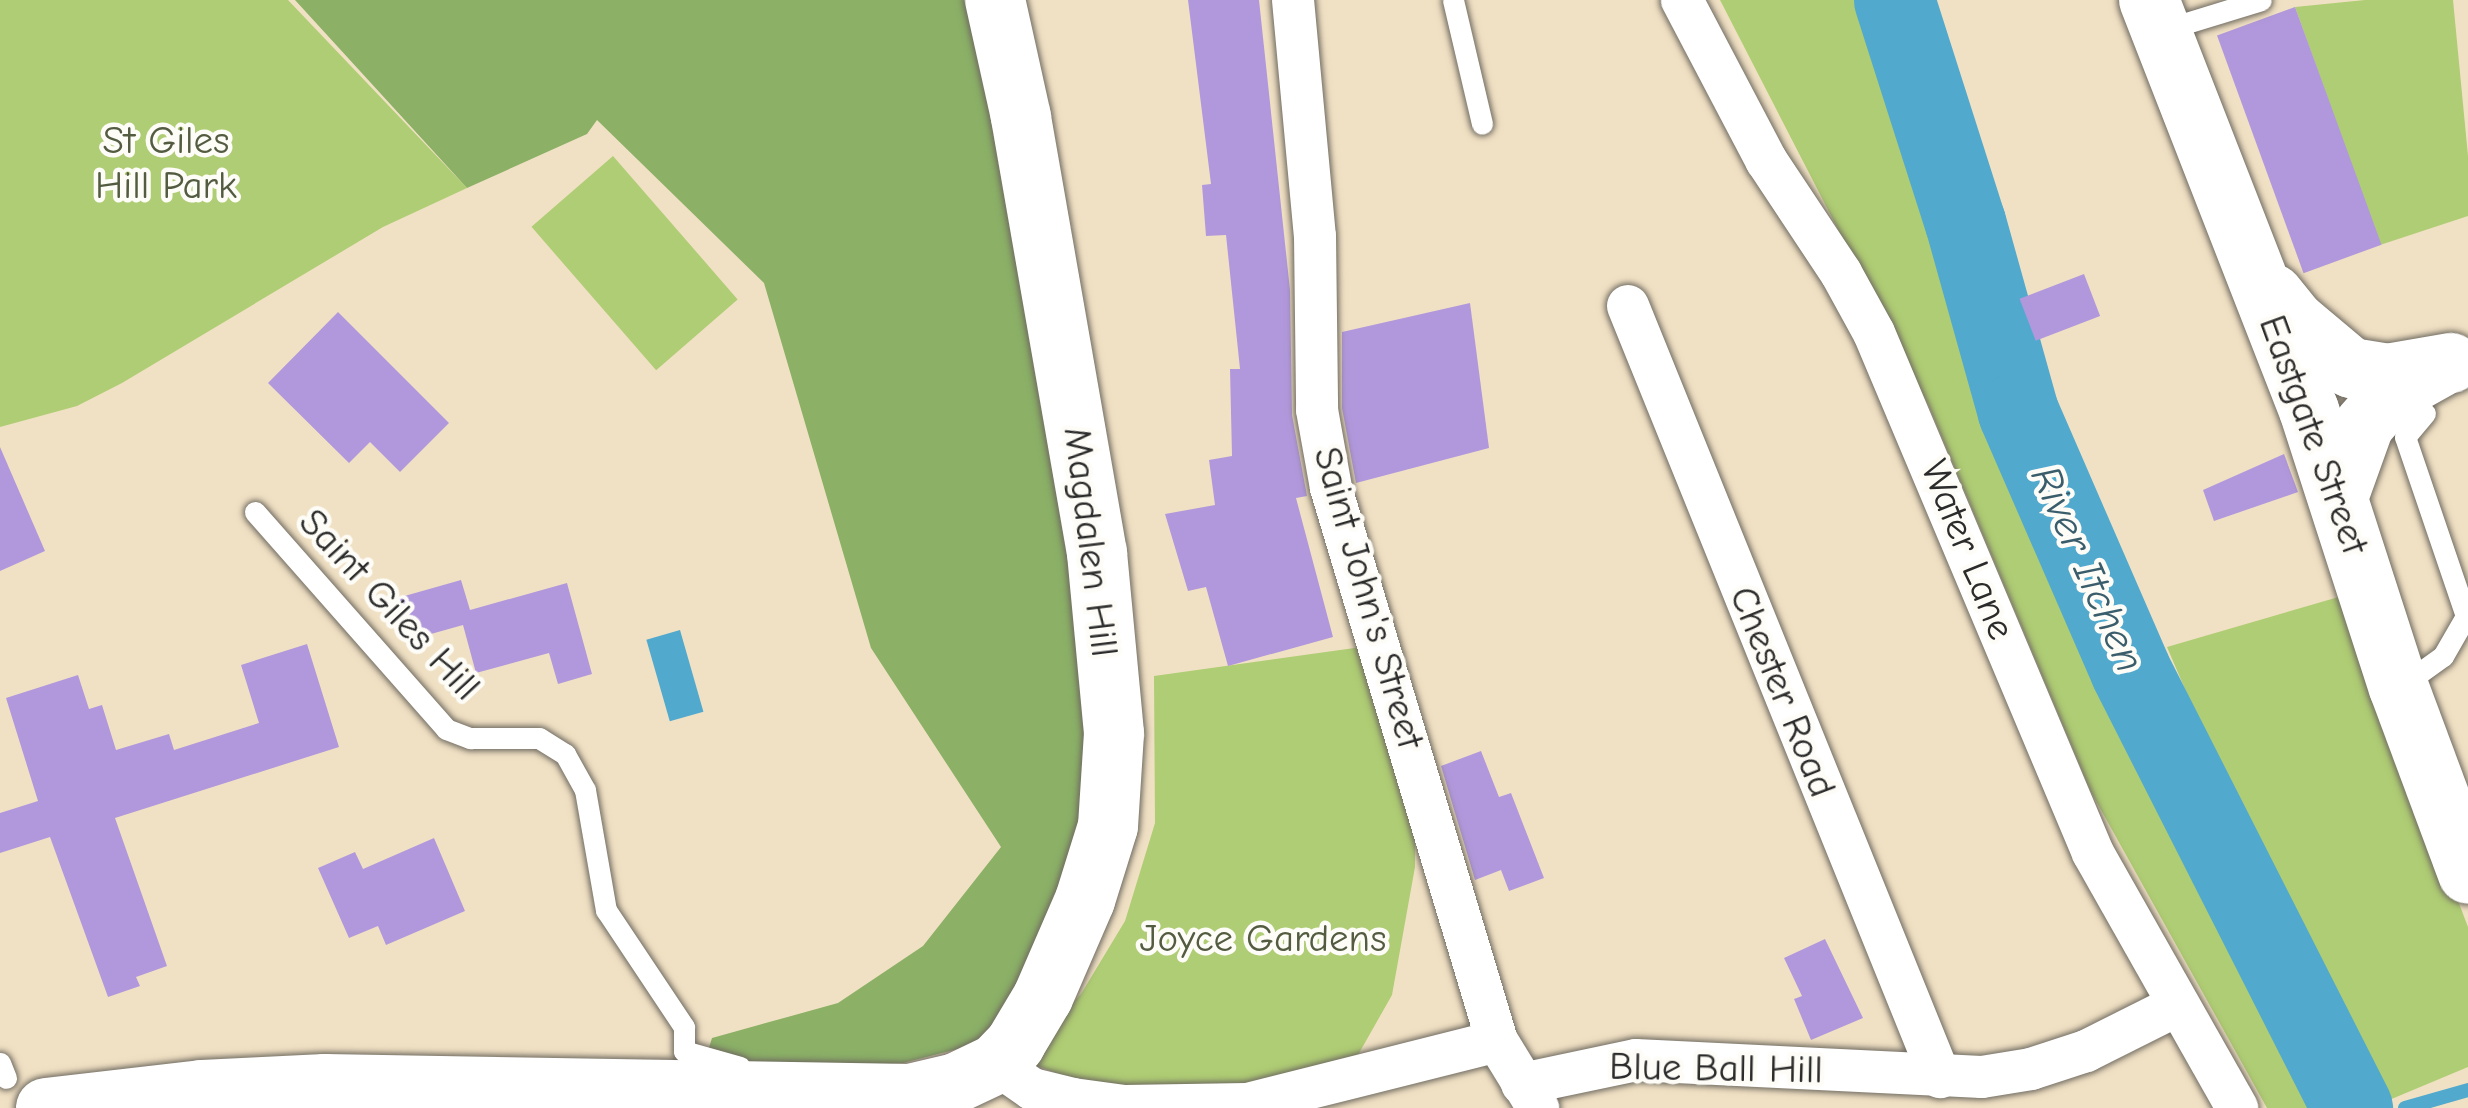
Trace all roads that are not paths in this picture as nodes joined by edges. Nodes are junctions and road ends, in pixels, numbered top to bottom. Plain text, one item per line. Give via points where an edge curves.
1 (995, 0) edge
2 (1293, 0) edge
3 (1453, 0) edge
4 (1682, 0) edge
5 (2261, 0) edge
6 (2155, 15) edge
7 (1482, 124) dead end
8 (2248, 264) junction
9 (1628, 306) dead end
10 (2448, 378) edge
11 (2339, 495) junction
12 (255, 512) dead end
13 (2399, 688) junction
14 (2468, 874) edge
15 (2178, 1005) junction
16 (1497, 1041) junction
17 (996, 1064) junction
18 (1940, 1077) junction
19 (17, 1083) edge
20 (833, 1093) junction
21 (382, 1096) edge
22 (1530, 1096) edge
23 (2237, 1108) edge

1 - 17 main road, Magdalen Hill via 1086,486 1114,733 1108,826 1085,900 1043,997
2 - 16 street, Saint John's Street via 1315,236 1317,410 1331,488
3 - 7 lane
4 - 15 street, Water Lane via 1766,160 1874,333 2093,853
5 - 6 lane
6 - 8 main road, Eastgate Street
8 - 10 main road via 2295,321 2351,368
8 - 11 main road, Eastgate Street
9 - 18 street, Chester Road
10 - 11 main road via 2414,377 2364,425
10 - 13 lane via 2404,437 2466,616 2443,656
11 - 13 main road, Eastgate Street
12 - 20 lane, Saint Giles Hill via 446,729 470,738 539,738 565,754 585,790 606,910 684,1027 684,1052
13 - 14 main road, Eastgate Street
15 - 18 street, Blue Ball Hill via 2139,1029 2031,1069
15 - 23 street, Water Lane
16 - 17 street via 1247,1104 1073,1099 1032,1089
16 - 22 street, Blue Ball Hill
17 - 20 main road via 910,1094
18 - 22 street, Blue Ball Hill via 1636,1060
19 - 21 main road
20 - 21 main road

